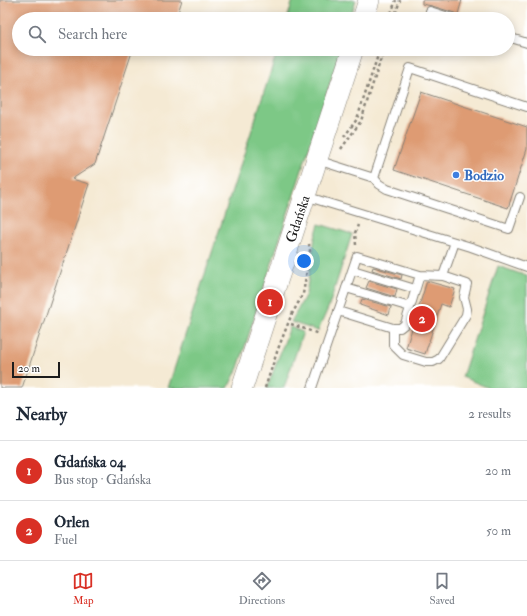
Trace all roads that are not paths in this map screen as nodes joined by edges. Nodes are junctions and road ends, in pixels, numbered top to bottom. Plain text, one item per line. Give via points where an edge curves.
1 (369, 0) edge
2 (430, 11) dead end
3 (365, 12) edge
4 (433, 12) edge
5 (515, 39) edge
6 (527, 43) edge
7 (351, 56) edge
8 (527, 107) edge
9 (317, 160) junction
10 (374, 178) junction
11 (305, 196) junction
12 (520, 196) dead end
13 (455, 242) junction
14 (527, 266) edge
15 (353, 270) junction
16 (420, 275) junction
17 (443, 276) junction
18 (346, 288) junction
19 (415, 289) junction
20 (410, 307) junction
21 (338, 311) junction
22 (393, 328) junction
23 (242, 388) edge
24 (312, 388) edge

1 - 3 street
2 - 4 lane
5 - 6 lane
7 - 9 street, Gdańska
8 - 10 lane via 410,68
9 - 10 lane
9 - 11 street, Gdańska
10 - 12 lane via 387,189 509,230
11 - 13 lane
11 - 23 street, Gdańska
13 - 14 lane
13 - 17 lane
15 - 16 lane via 357,256
15 - 18 lane
15 - 19 lane
16 - 17 lane
16 - 19 lane
17 - 22 lane via 467,284 464,297 467,308 466,316 439,359 426,362 403,355 393,345
18 - 20 lane
18 - 21 lane
19 - 20 lane
20 - 22 lane via 404,324 400,328
21 - 22 lane
21 - 24 lane

